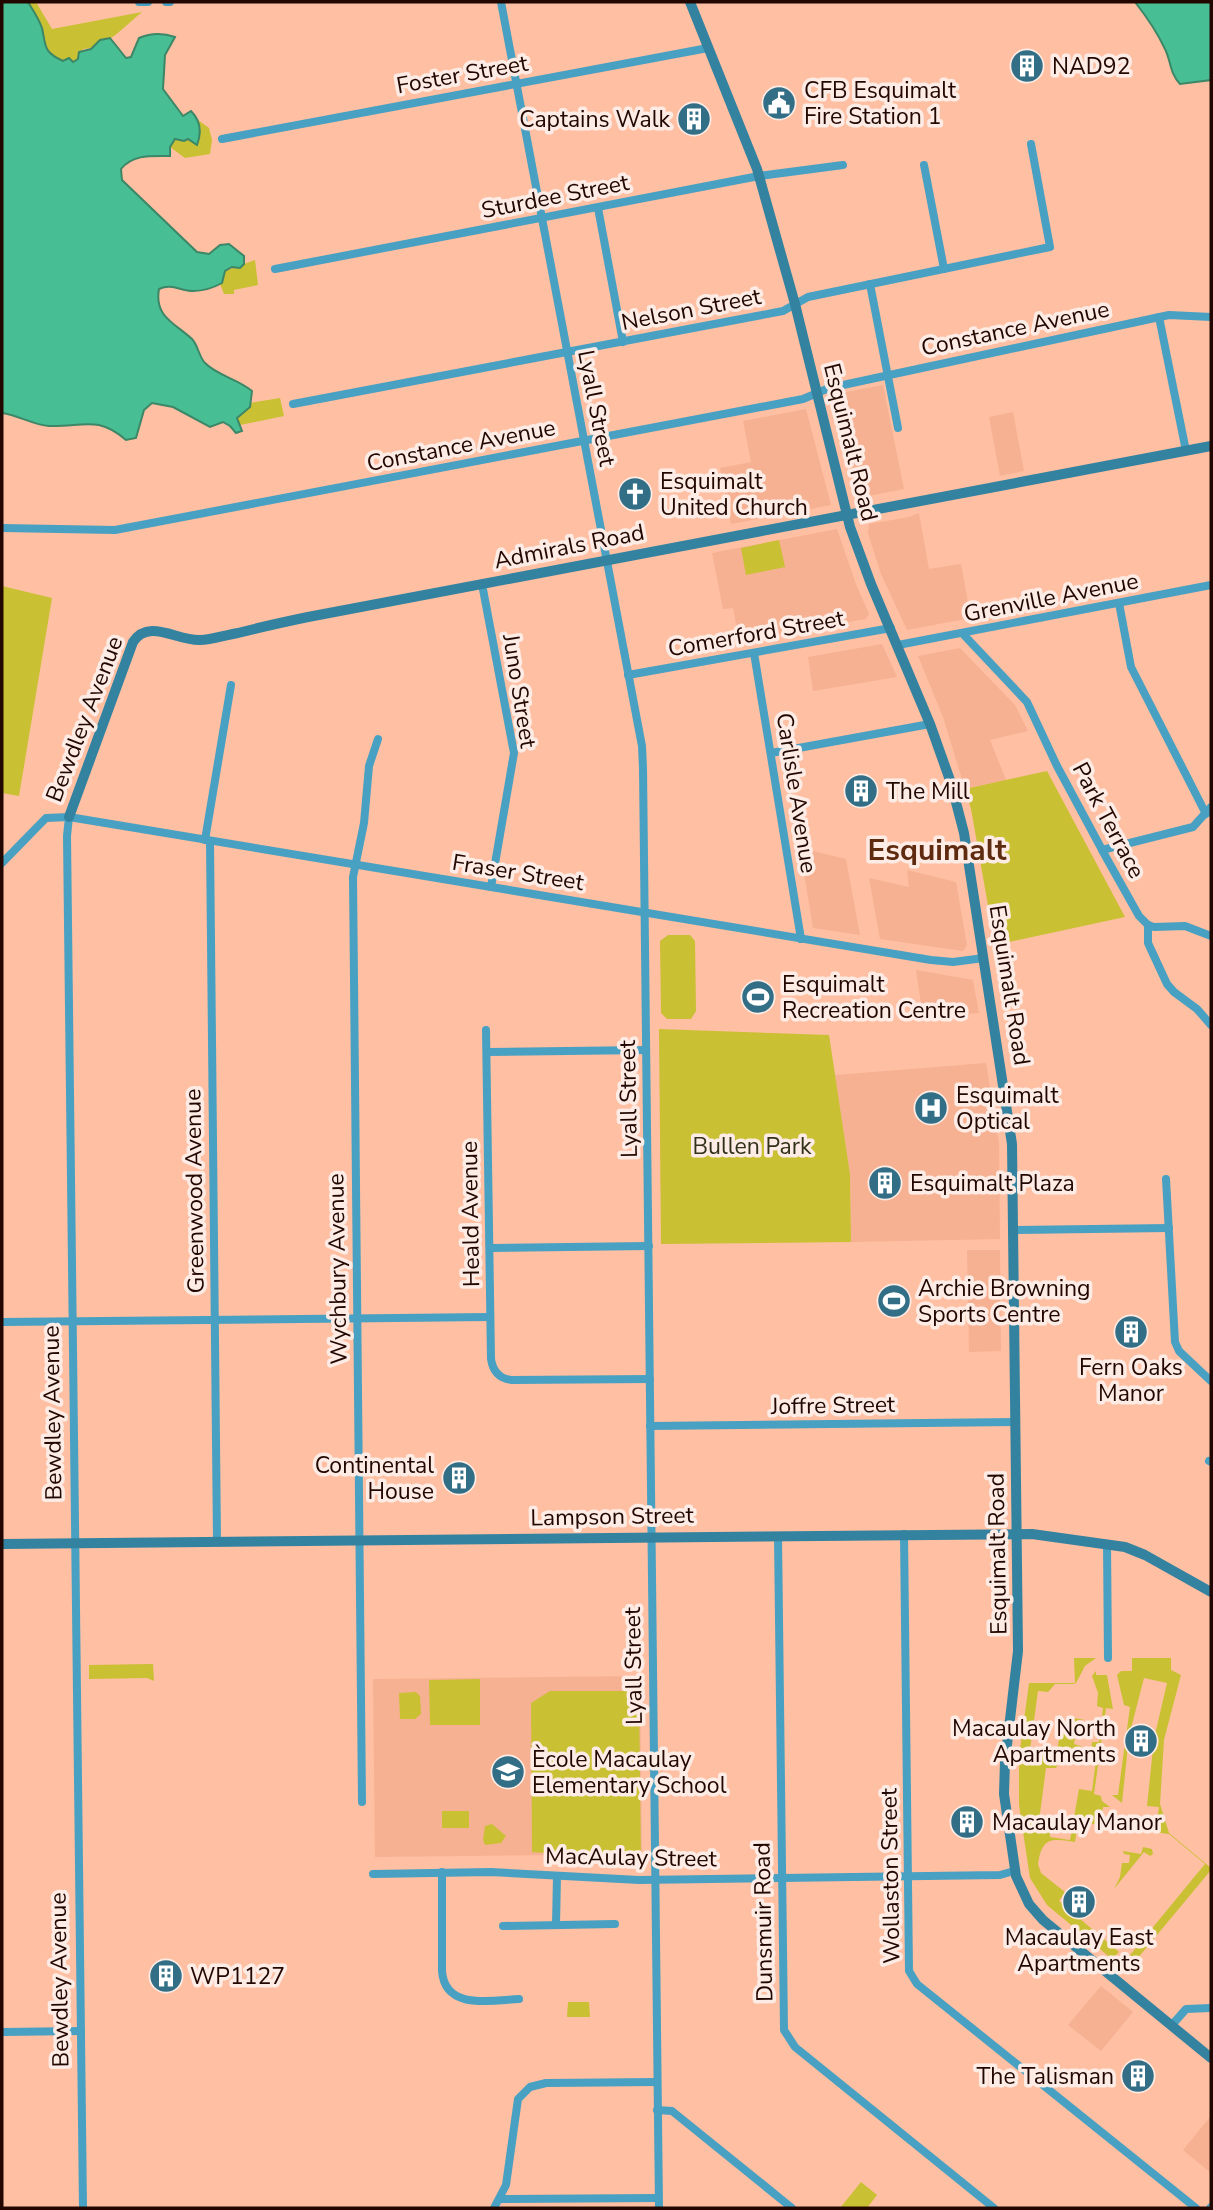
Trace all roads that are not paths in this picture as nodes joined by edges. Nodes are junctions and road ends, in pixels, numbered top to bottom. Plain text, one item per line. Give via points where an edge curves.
1 (139, 2) edge
2 (148, 2) edge
3 (501, 2) edge
4 (690, 2) edge
5 (708, 48) junction
6 (517, 83) junction
7 (222, 139) dead end
8 (1031, 144) dead end
9 (843, 165) dead end
10 (924, 165) dead end
11 (759, 176) junction
12 (598, 208) junction
13 (542, 219) junction
14 (275, 269) dead end
15 (944, 269) junction
16 (870, 284) junction
17 (795, 304) junction
18 (1159, 317) junction
19 (1211, 317) edge
20 (623, 342) junction
21 (567, 352) junction
22 (888, 374) junction
23 (816, 393) junction
24 (293, 404) dead end
25 (898, 428) dead end
26 (584, 441) junction
27 (1211, 446) edge
28 (1186, 451) junction
29 (846, 514) junction
30 (2, 528) edge
31 (607, 561) junction
32 (482, 584) junction
33 (1211, 585) edge
34 (1119, 603) junction
35 (891, 628) junction
36 (142, 633) joint
37 (963, 634) junction
38 (898, 645) junction
39 (754, 653) junction
40 (628, 675) junction
41 (231, 685) dead end
42 (930, 724) junction
43 (378, 739) dead end
44 (771, 753) junction
45 (1209, 811) edge
46 (69, 817) junction
47 (208, 840) junction
48 (1102, 850) junction
49 (2, 863) edge
50 (356, 865) junction
51 (491, 887) junction
52 (645, 913) junction
53 (1148, 925) junction
54 (1211, 936) edge
55 (801, 939) junction
56 (984, 958) junction
57 (1211, 1025) edge
58 (486, 1030) dead end
59 (646, 1050) junction
60 (488, 1052) junction
61 (1166, 1179) dead end
62 (1169, 1228) junction
63 (1014, 1230) junction
64 (649, 1246) junction
65 (490, 1248) junction
66 (490, 1317) junction
67 (357, 1319) junction
68 (215, 1320) junction
69 (2, 1322) edge
70 (72, 1322) junction
71 (650, 1379) junction
72 (1211, 1381) edge
73 (1016, 1422) junction
74 (650, 1426) junction
75 (904, 1534) junction
76 (1017, 1534) junction
77 (778, 1535) junction
78 (651, 1537) junction
79 (359, 1540) junction
80 (217, 1541) junction
81 (75, 1543) junction
82 (2, 1544) edge
83 (1107, 1544) junction
84 (1211, 1591) edge
85 (1108, 1658) dead end
86 (362, 1801) dead end
87 (1014, 1871) junction
88 (442, 1872) junction
89 (373, 1874) dead end
90 (557, 1875) junction
91 (907, 1875) junction
92 (781, 1877) junction
93 (655, 1879) junction
94 (615, 1924) dead end
95 (556, 1925) junction
96 (502, 1926) dead end
97 (520, 1999) dead end
98 (1211, 2008) edge
99 (1172, 2025) junction
100 (81, 2031) junction
101 (2, 2032) edge
102 (1211, 2058) edge
103 (657, 2082) junction
104 (657, 2110) junction
105 (659, 2198) junction
106 (500, 2199) junction
107 (83, 2208) edge
108 (494, 2208) edge
109 (659, 2208) edge
110 (792, 2208) edge
111 (994, 2208) edge
112 (1196, 2208) edge

1 - 2 street
3 - 6 street, Lyall Street
4 - 5 street, Esquimalt Road
5 - 6 street, Foster Street
5 - 11 street, Esquimalt Road
6 - 7 street, Foster Street
6 - 13 street, Lyall Street
8 - 15 street, Nelson Street via 1051,247
9 - 11 street, Sturdee Street
10 - 15 street
11 - 12 street, Sturdee Street
11 - 17 street, Esquimalt Road
12 - 13 street, Sturdee Street
12 - 20 street
13 - 14 street, Sturdee Street
13 - 21 street, Lyall Street
15 - 16 street, Nelson Street
16 - 17 street, Nelson Street
16 - 22 street
17 - 20 street, Nelson Street via 783,311
17 - 23 street, Esquimalt Road
18 - 19 street, Constance Avenue
18 - 22 street, Constance Avenue
18 - 28 street
20 - 21 street, Nelson Street
21 - 24 street, Nelson Street
21 - 26 street, Lyall Street
22 - 23 street, Constance Avenue
22 - 25 street
23 - 26 street, Constance Avenue
23 - 29 street, Esquimalt Road
26 - 30 street, Constance Avenue via 115,530
26 - 31 street, Lyall Street
27 - 28 street, Admirals Road
28 - 29 street, Admirals Road
29 - 31 street, Admirals Road
29 - 35 street, Esquimalt Road
31 - 32 street, Admirals Road
31 - 40 street, Lyall Street
32 - 36 street, Admirals Road via 209,639
32 - 51 street, Juno Street via 514,753
33 - 34 street, Grenville Avenue
34 - 37 street, Grenville Avenue
34 - 45 street via 1132,667
35 - 38 street, Esquimalt Road
35 - 39 street, Comerford Street
36 - 46 street, Bewdley Avenue via 133,642
37 - 38 street, Grenville Avenue
37 - 48 street, Park Terrace via 1027,702
38 - 42 street, Esquimalt Road
39 - 40 street, Comerford Street
39 - 44 street, Carlisle Avenue
40 - 52 street, Lyall Street via 642,746
41 - 47 street, Greenwood Avenue
42 - 44 street
42 - 56 street, Esquimalt Road via 960,814
43 - 50 street, Wychbury Avenue via 369,766
44 - 55 street, Carlisle Avenue
45 - 48 street via 1185,830
46 - 47 street, Fraser Street
46 - 49 street, Fraser Street via 46,818
46 - 70 street, Bewdley Avenue
47 - 50 street, Fraser Street
47 - 68 street, Greenwood Avenue
48 - 53 street, Park Terrace
50 - 51 street, Fraser Street
50 - 67 street, Wychbury Avenue via 352,877
51 - 52 street, Fraser Street
52 - 55 street, Fraser Street
52 - 59 street, Lyall Street
53 - 54 street via 1185,926
53 - 57 street, Park Terrace via 1148,943 1170,988
55 - 56 street, Fraser Street via 944,962
56 - 63 street, Esquimalt Road via 1011,1134
58 - 60 street, Heald Avenue
59 - 60 street
59 - 64 street, Lyall Street
60 - 65 street, Heald Avenue
61 - 62 street
62 - 63 street
62 - 72 street via 1176,1347
63 - 73 street, Esquimalt Road
64 - 65 street
64 - 71 street, Lyall Street
65 - 66 street, Heald Avenue
66 - 67 street
66 - 71 street, Heald Avenue via 491,1359 497,1374 512,1380
67 - 68 street
67 - 79 street, Wychbury Avenue
68 - 70 street
68 - 80 street, Greenwood Avenue
69 - 70 street
70 - 81 street, Bewdley Avenue
71 - 74 street, Lyall Street
73 - 74 street, Joffre Street
73 - 76 street, Esquimalt Road
74 - 78 street, Lyall Street
75 - 76 street, Lampson Street
75 - 77 street, Lampson Street
75 - 91 street, Wollaston Street
76 - 83 street, Lampson Street
76 - 87 street, Esquimalt Road via 1018,1654 1004,1783
77 - 78 street, Lampson Street
77 - 92 street, Dunsmuir Road
78 - 79 street, Lampson Street
78 - 93 street, Lyall Street
79 - 80 street, Lampson Street
79 - 86 street, Wychbury Avenue
80 - 81 street, Lampson Street
81 - 82 street, Lampson Street
81 - 100 street, Bewdley Avenue
83 - 84 street, Lampson Street via 1145,1555
83 - 85 street
87 - 91 street, MacAulay Street
87 - 99 street, Esquimalt Road via 1024,1895 1043,1920
88 - 89 street, MacAulay Street
88 - 90 street, MacAulay Street
88 - 97 street via 445,1986 466,2000
90 - 93 street, MacAulay Street
90 - 95 street
91 - 92 street, MacAulay Street
91 - 112 street, Wollaston Street via 908,1961 917,1984
92 - 93 street, MacAulay Street
92 - 111 street, Dunsmuir Road via 787,2037
93 - 103 street, Lyall Street
94 - 95 street
95 - 96 street
98 - 99 street via 1186,2009
99 - 102 street, Esquimalt Road
100 - 101 street
100 - 107 street, Bewdley Avenue
103 - 104 street, Lyall Street
103 - 106 street via 546,2083 525,2090 516,2105 508,2176
104 - 105 street, Lyall Street
104 - 110 street via 672,2111
105 - 106 street
105 - 109 street, Lyall Street
106 - 108 street

